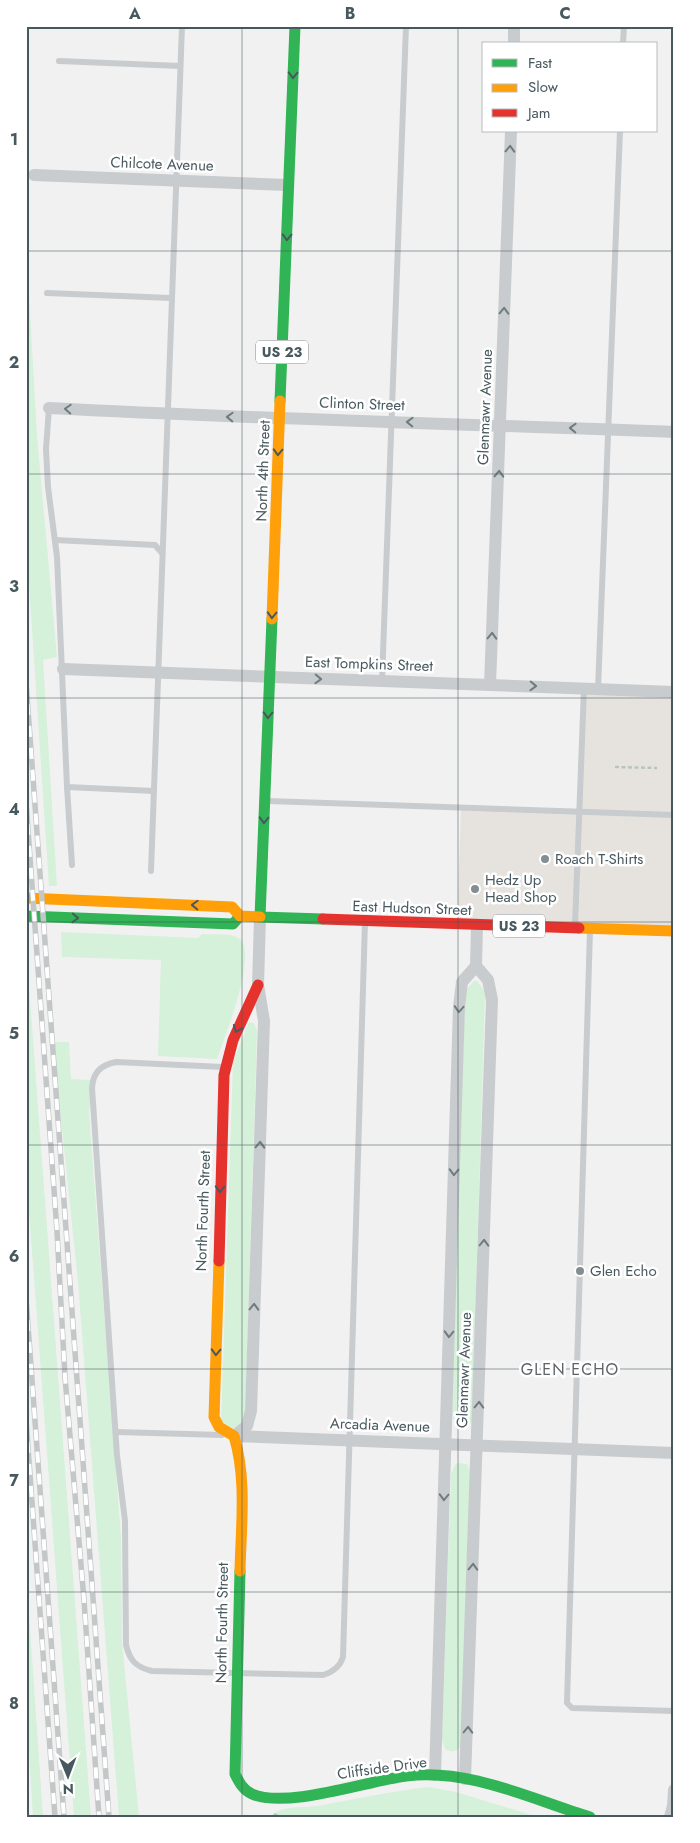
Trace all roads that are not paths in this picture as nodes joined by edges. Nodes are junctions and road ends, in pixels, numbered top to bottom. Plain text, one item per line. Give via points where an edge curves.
1 (182, 26) edge
2 (294, 26) edge
3 (406, 26) edge
4 (514, 26) edge
5 (624, 26) edge
6 (514, 42) edge
7 (623, 42) edge
8 (59, 61) dead end
9 (180, 66) junction
10 (511, 132) edge
11 (620, 132) edge
12 (34, 175) dead end
13 (176, 181) junction
14 (288, 185) junction
15 (47, 293) dead end
16 (171, 298) junction
17 (48, 408) joint
18 (167, 414) junction
19 (280, 417) junction
20 (391, 421) junction
21 (500, 426) junction
22 (608, 430) junction
23 (674, 432) edge
24 (55, 540) junction
25 (162, 553) junction
26 (63, 669) junction
27 (159, 673) junction
28 (269, 677) junction
29 (382, 681) junction
30 (490, 685) junction
31 (584, 688) junction
32 (598, 689) junction
33 (674, 692) edge
34 (67, 788) junction
35 (154, 791) junction
36 (265, 800) junction
37 (580, 812) junction
38 (674, 815) edge
39 (72, 865) dead end
40 (151, 871) dead end
41 (26, 898) edge
42 (26, 916) edge
43 (240, 916) junction
44 (260, 917) junction
45 (365, 922) junction
46 (477, 925) junction
47 (575, 928) junction
48 (590, 928) junction
49 (674, 931) edge
50 (476, 966) junction
51 (258, 985) junction
52 (224, 1067) junction
53 (116, 1432) junction
54 (234, 1436) junction
55 (349, 1440) junction
56 (445, 1444) junction
57 (478, 1445) junction
58 (575, 1449) junction
59 (674, 1453) edge
60 (237, 1673) junction
61 (674, 1711) edge
62 (436, 1775) junction
63 (466, 1778) junction
64 (238, 1782) joint
65 (674, 1790) edge
66 (590, 1817) edge
67 (670, 1817) edge

1 - 9 lane
2 -> 14 main road, North 4th Street / US 23
3 - 20 lane
4 - 6 street
5 - 7 lane
8 - 9 lane
9 - 13 lane
21 -> 10 street, Glenmawr Avenue
11 - 22 lane
12 - 13 street, Chilcote Avenue
13 - 14 street, Chilcote Avenue
13 - 16 lane
14 -> 19 main road, North 4th Street / US 23
15 - 16 lane
16 - 18 lane
18 -> 17 street, Clinton Street
17 - 24 lane via 48,487
19 -> 18 street, Clinton Street
18 - 25 lane
19 - 20 street, Clinton Street
19 -> 28 main road, North 4th Street / US 23
21 -> 20 street, Clinton Street
20 - 29 lane
22 -> 21 street, Clinton Street
30 -> 21 street, Glenmawr Avenue
22 - 23 street, Clinton Street
22 - 32 lane
24 - 25 lane via 155,545
24 - 26 lane
25 - 27 lane
26 - 27 street, East Tompkins Street
26 - 34 lane
27 - 28 street, East Tompkins Street
27 - 35 lane
28 -> 29 street, East Tompkins Street
28 -> 36 main road, North 4th Street / US 23
29 - 30 street, East Tompkins Street
30 -> 31 street, East Tompkins Street
31 - 32 street, East Tompkins Street
31 - 37 lane
32 - 33 street, East Tompkins Street
34 - 35 lane
34 - 39 lane
35 - 40 lane
36 - 37 lane
36 -> 44 main road, North 4th Street / US 23
37 - 38 lane
37 - 47 lane
43 -> 41 main road, East Hudson Street via 232,907
42 -> 43 main road, East Hudson Street via 232,924
43 - 44 main road, East Hudson Street
44 - 45 main road, East Hudson Street / US 23
44 - 51 street, North Fourth Street
45 - 46 main road, East Hudson Street / US 23
45 - 55 lane
46 - 47 main road, East Hudson Street / US 23
46 - 50 street
47 - 48 main road, East Hudson Street / US 23
48 - 49 main road, East Hudson Street / US 23
48 - 58 lane
50 -> 56 street, Glenmawr Avenue via 462,982 459,1007
57 -> 50 street, Glenmawr Avenue via 492,1000 488,980
51 -> 52 main road, North Fourth Street via 238,1026
54 -> 51 street, North Fourth Street via 247,1426 251,1411 264,1021
52 - 53 lane via 116,1062 100,1067 93,1080
52 -> 54 main road, North Fourth Street via 214,1416 219,1427
53 - 54 lane, Arcadia Avenue
53 - 60 lane via 125,1521 125,1634 129,1656 135,1664 152,1671
54 - 55 street, Arcadia Avenue
54 - 60 main road, North Fourth Street via 242,1475
55 - 56 street, Arcadia Avenue
55 - 60 lane via 341,1663 335,1670 324,1674
56 - 57 street, Arcadia Avenue
56 -> 62 street, Glenmawr Avenue
57 - 58 street, Arcadia Avenue
63 -> 57 street, Glenmawr Avenue
58 - 59 street, Arcadia Avenue
58 - 61 lane via 567,1703 572,1708
60 - 64 main road, North Fourth Street via 234,1766
62 - 63 main road, Cliffside Drive
62 - 64 main road, Cliffside Drive via 408,1776 276,1798 254,1795
63 - 66 main road, Cliffside Drive
65 - 67 street

